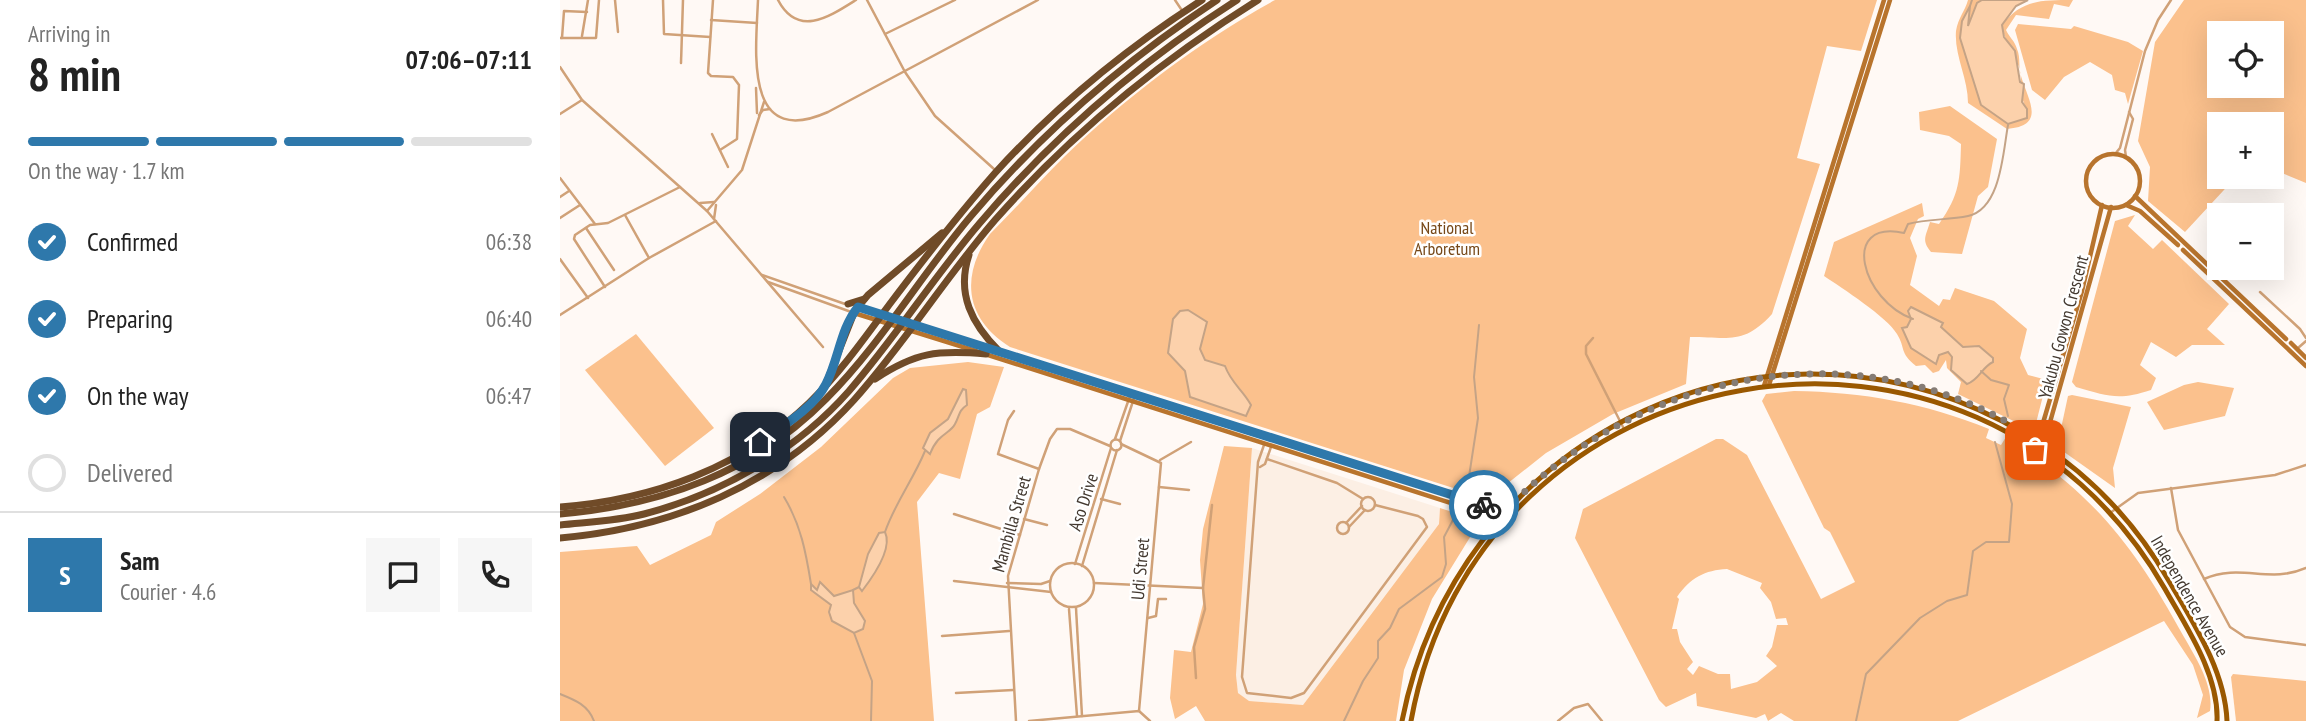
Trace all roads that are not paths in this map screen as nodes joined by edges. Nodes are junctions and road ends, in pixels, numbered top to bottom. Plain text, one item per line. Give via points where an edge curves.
1 (588, 0) edge
2 (599, 0) edge
3 (615, 0) edge
4 (663, 0) edge
5 (683, 0) edge
6 (713, 0) edge
7 (758, 0) edge
8 (778, 0) edge
9 (856, 0) edge
10 (867, 0) edge
11 (955, 0) edge
12 (1038, 0) edge
13 (1175, 0) edge
14 (1202, 0) edge
15 (1217, 0) edge
16 (1237, 0) edge
17 (1258, 0) edge
18 (1884, 0) edge
19 (1890, 0) edge
20 (2171, 0) edge
21 (587, 12) junction
22 (1183, 12) junction
23 (711, 20) junction
24 (757, 23) junction
25 (618, 32) dead end
26 (885, 34) junction
27 (582, 36) junction
28 (683, 36) junction
29 (710, 37) junction
30 (561, 38) edge
31 (1147, 38) junction
32 (1167, 61) junction
33 (681, 63) dead end
34 (560, 67) edge
35 (1124, 67) junction
36 (905, 72) junction
37 (1128, 78) junction
38 (756, 81) junction
39 (582, 100) junction
40 (764, 102) junction
41 (770, 109) junction
42 (2129, 112) junction
43 (560, 114) edge
44 (757, 119) junction
45 (712, 134) dead end
46 (720, 150) junction
47 (2115, 154) junction
48 (2126, 158) junction
49 (728, 167) dead end
50 (997, 172) junction
51 (560, 178) edge
52 (680, 187) junction
53 (570, 191) junction
54 (2135, 196) junction
55 (560, 197) edge
56 (717, 201) junction
57 (699, 203) junction
58 (580, 205) junction
59 (2102, 205) junction
60 (2125, 205) junction
61 (2111, 207) junction
62 (708, 211) junction
63 (625, 215) junction
64 (560, 218) edge
65 (715, 220) junction
66 (595, 223) junction
67 (950, 226) junction
68 (586, 228) junction
69 (2178, 245) dead end
70 (2183, 250) dead end
71 (970, 251) junction
72 (560, 258) edge
73 (649, 258) junction
74 (614, 270) dead end
75 (759, 274) junction
76 (765, 281) junction
77 (605, 287) junction
78 (2260, 292) dead end
79 (588, 298) junction
80 (865, 299) junction
81 (846, 307) junction
82 (856, 310) junction
83 (560, 315) edge
84 (848, 323) junction
85 (1593, 338) dead end
86 (2306, 339) edge
87 (823, 347) dead end
88 (999, 351) junction
89 (2295, 351) junction
90 (986, 354) junction
91 (2306, 358) edge
92 (1033, 362) junction
93 (2306, 366) edge
94 (1770, 367) junction
95 (1031, 368) junction
96 (1782, 376) junction
97 (1767, 377) junction
98 (1751, 380) junction
99 (868, 383) junction
100 (826, 385) junction
101 (1767, 385) junction
102 (1133, 394) junction
103 (1131, 400) junction
104 (1014, 411) dead end
105 (1620, 422) junction
106 (1624, 429) junction
107 (1113, 440) junction
108 (1103, 441) junction
109 (2038, 441) junction
110 (1191, 442) dead end
111 (1121, 443) junction
112 (1264, 445) dead end
113 (2045, 446) junction
114 (1110, 447) junction
115 (1271, 447) dead end
116 (1118, 450) junction
117 (1129, 450) junction
118 (1309, 450) junction
119 (2038, 452) junction
120 (1307, 456) junction
121 (1267, 458) junction
122 (1160, 460) junction
123 (2306, 466) edge
124 (1260, 467) junction
125 (1040, 469) junction
126 (676, 484) junction
127 (1159, 487) junction
128 (2171, 488) junction
129 (1189, 490) dead end
130 (1101, 499) junction
131 (1363, 499) junction
132 (1120, 504) dead end
133 (633, 505) junction
134 (1212, 505) dead end
135 (1375, 505) junction
136 (1362, 506) junction
137 (560, 507) edge
138 (2117, 508) junction
139 (1366, 510) junction
140 (688, 512) junction
141 (1504, 512) junction
142 (1486, 513) junction
143 (2110, 513) junction
144 (560, 514) edge
145 (642, 514) junction
146 (954, 514) dead end
147 (1513, 514) junction
148 (1499, 517) junction
149 (1024, 519) junction
150 (1507, 521) junction
151 (1346, 523) junction
152 (560, 525) edge
153 (1047, 525) dead end
154 (1349, 527) junction
155 (1489, 531) junction
156 (1020, 535) junction
157 (560, 538) edge
158 (1076, 564) junction
159 (1082, 566) junction
160 (2306, 568) edge
161 (2204, 579) junction
162 (1050, 580) junction
163 (954, 581) dead end
164 (1094, 583) junction
165 (1007, 585) junction
166 (1151, 585) junction
167 (1203, 588) junction
168 (1051, 592) junction
169 (1166, 599) dead end
170 (1079, 606) junction
171 (1066, 607) junction
172 (1148, 618) junction
173 (1009, 631) junction
174 (942, 636) dead end
175 (2306, 645) edge
176 (1196, 678) dead end
177 (1013, 690) junction
178 (957, 693) dead end
179 (1139, 711) junction
180 (1080, 716) junction
181 (1016, 721) edge
182 (1029, 721) edge
183 (1150, 721) edge
184 (1402, 721) edge
185 (1410, 721) edge
186 (1558, 721) edge
187 (1602, 721) edge
188 (2217, 721) edge
189 (2227, 721) edge

1 - 21 street
2 - 27 street via 596,38
3 - 25 street
4 - 28 street via 662,32
5 - 28 street
6 - 23 street
7 - 24 street
8 - 9 street via 792,18 802,22 819,19
10 - 26 street
11 - 26 street
12 - 36 street
13 - 22 street
14 - 22 highway
15 - 35 highway
16 - 37 highway
17 - 32 highway
18 - 94 main road
19 - 94 main road
20 - 42 street via 2151,34
21 - 27 street
21 - 30 street via 564,11
22 - 31 highway
23 - 24 street
23 - 29 street
24 - 38 street
26 - 36 street
27 - 30 street
28 - 29 street
28 - 33 street
29 - 46 street via 708,73 733,77 738,85 737,139
31 - 35 highway
31 - 50 highway via 1066,104
32 - 37 highway
32 - 71 highway via 1066,147
34 - 39 street
35 - 133 highway via 1045,137 973,214 861,359 813,412 729,470
36 - 41 street via 811,120 785,118
36 - 50 street via 934,116
37 - 145 highway via 1064,134 981,222 849,390 813,426 735,479 692,499
38 - 40 street
38 - 44 street
39 - 43 street
39 - 52 street
40 - 41 street
40 - 44 street
41 - 44 street
42 - 47 street
42 - 48 street via 2133,119
44 - 56 street via 743,170
45 - 46 street
46 - 49 street
47 - 48 main road
47 - 59 main road via 2098,159 2087,173 2088,189
48 - 54 main road via 2139,175
50 - 67 highway
51 - 53 street
52 - 57 street
52 - 63 street
53 - 55 street
53 - 58 street
54 - 60 main road
54 - 89 main road
56 - 57 street
56 - 62 street
56 - 65 street
57 - 62 street
58 - 64 street
58 - 66 street
59 - 61 main road
59 - 109 main road, Yakubu Gowon Crescent
60 - 61 main road
60 - 69 main road via 2140,211
61 - 113 main road, Yakubu Gowon Crescent
62 - 65 street
63 - 66 street
63 - 73 street
65 - 73 street
65 - 75 street
66 - 68 street
67 - 80 highway
67 - 100 highway
68 - 74 street
68 - 77 street via 574,239
70 - 89 main road
71 - 88 highway via 964,278 967,305 979,331
71 - 99 highway
72 - 79 street
73 - 77 street
75 - 76 street
75 - 81 street
76 - 81 street
76 - 87 street
77 - 79 street
78 - 86 street
79 - 83 street
80 - 81 highway
80 - 82 highway
81 - 82 street
81 - 82 street
81 - 84 highway
82 - 84 highway
82 - 88 main road
82 - 90 main road
84 - 100 highway
85 - 105 street via 1586,354
86 - 89 street
88 - 92 main road
89 - 91 main road
89 - 93 main road
90 - 95 main road
90 - 99 highway via 924,354 897,364
92 - 95 main road
92 - 102 main road
94 - 96 main road
94 - 97 main road
94 - 98 main road
95 - 103 main road
96 - 97 main road, Independence Avenue
96 - 109 main road, Independence Avenue via 1846,376 1913,387 1975,408
97 - 98 main road, Independence Avenue
97 - 101 main road
98 - 105 main road, Independence Avenue via 1679,396
99 - 140 highway via 796,454 741,488
100 - 126 highway via 760,442 730,461
101 - 106 main road, Independence Avenue via 1694,401
101 - 119 main road, Independence Avenue via 1846,385 1920,398 1983,421
102 - 103 street
102 - 118 main road
103 - 107 street
103 - 111 street
103 - 120 main road
104 - 125 street via 998,454
105 - 106 street
105 - 141 main road, Independence Avenue via 1551,467
106 - 147 main road, Independence Avenue via 1556,474
107 - 108 street
107 - 111 street
107 - 114 street, Aso Drive
108 - 114 street
108 - 125 street, Mambilla Street via 1057,429
109 - 113 main road, Independence Avenue
109 - 119 main road, Yakubu Gowon Crescent
110 - 122 street
111 - 116 street, Aso Drive
111 - 117 street
112 - 124 street
113 - 119 main road, Yakubu Gowon Crescent
113 - 138 main road, Independence Avenue
114 - 116 street
114 - 158 street, Aso Drive
115 - 121 street
116 - 117 street
116 - 130 street, Aso Drive
117 - 122 street
118 - 120 main road
118 - 141 main road
119 - 143 main road, Independence Avenue
120 - 142 main road
121 - 124 street
121 - 131 street via 1337,483
122 - 127 street, Udi Street
123 - 128 street via 2275,475
124 - 135 street via 1242,677 1243,689 1250,695 1292,698 1304,693 1427,527 1418,516
125 - 149 street, Mambilla Street
126 - 133 highway
126 - 137 highway via 618,500
127 - 129 street
127 - 166 street, Udi Street
128 - 138 street via 2134,495
128 - 161 street via 2178,530
130 - 132 street
130 - 159 street, Aso Drive
131 - 135 street via 1371,498
131 - 136 street
133 - 144 highway
134 - 167 street
135 - 139 street
136 - 139 street
136 - 151 street
138 - 143 street
138 - 189 main road, Independence Avenue via 2165,573 2205,648 2222,688
139 - 154 street
140 - 145 highway via 656,517
140 - 157 highway via 637,528
141 - 147 main road
141 - 148 main road, Independence Avenue
142 - 148 main road
142 - 155 main road
143 - 188 main road, Independence Avenue via 2145,557 2188,632 2213,686
145 - 152 highway
146 - 156 street
147 - 150 main road, Independence Avenue
148 - 150 main road
148 - 155 main road, Independence Avenue
149 - 153 street
149 - 156 street, Mambilla Street
150 - 185 main road, Independence Avenue via 1473,564 1444,615
151 - 154 street
151 - 154 street via 1338,524 1338,532 1346,534
155 - 184 main road, Independence Avenue via 1457,573 1437,612
156 - 165 street, Mambilla Street
158 - 159 street
158 - 162 street via 1059,568
159 - 164 street
160 - 161 street via 2280,575 2227,570
161 - 175 street via 2226,622 2239,635
162 - 165 street
162 - 168 street
163 - 165 street
164 - 166 street
164 - 170 street via 1090,598
165 - 168 street
165 - 173 street, Mambilla Street
166 - 167 street
166 - 172 street, Udi Street
167 - 176 street via 1205,609 1194,647
168 - 171 street
169 - 172 street via 1158,599 1156,616
170 - 171 street
170 - 180 street via 1075,616
171 - 180 street via 1071,612
172 - 179 street, Udi Street
173 - 174 street
173 - 177 street, Mambilla Street
177 - 178 street
177 - 181 street, Mambilla Street
179 - 180 street
179 - 183 street
180 - 182 street
186 - 187 street via 1588,704

